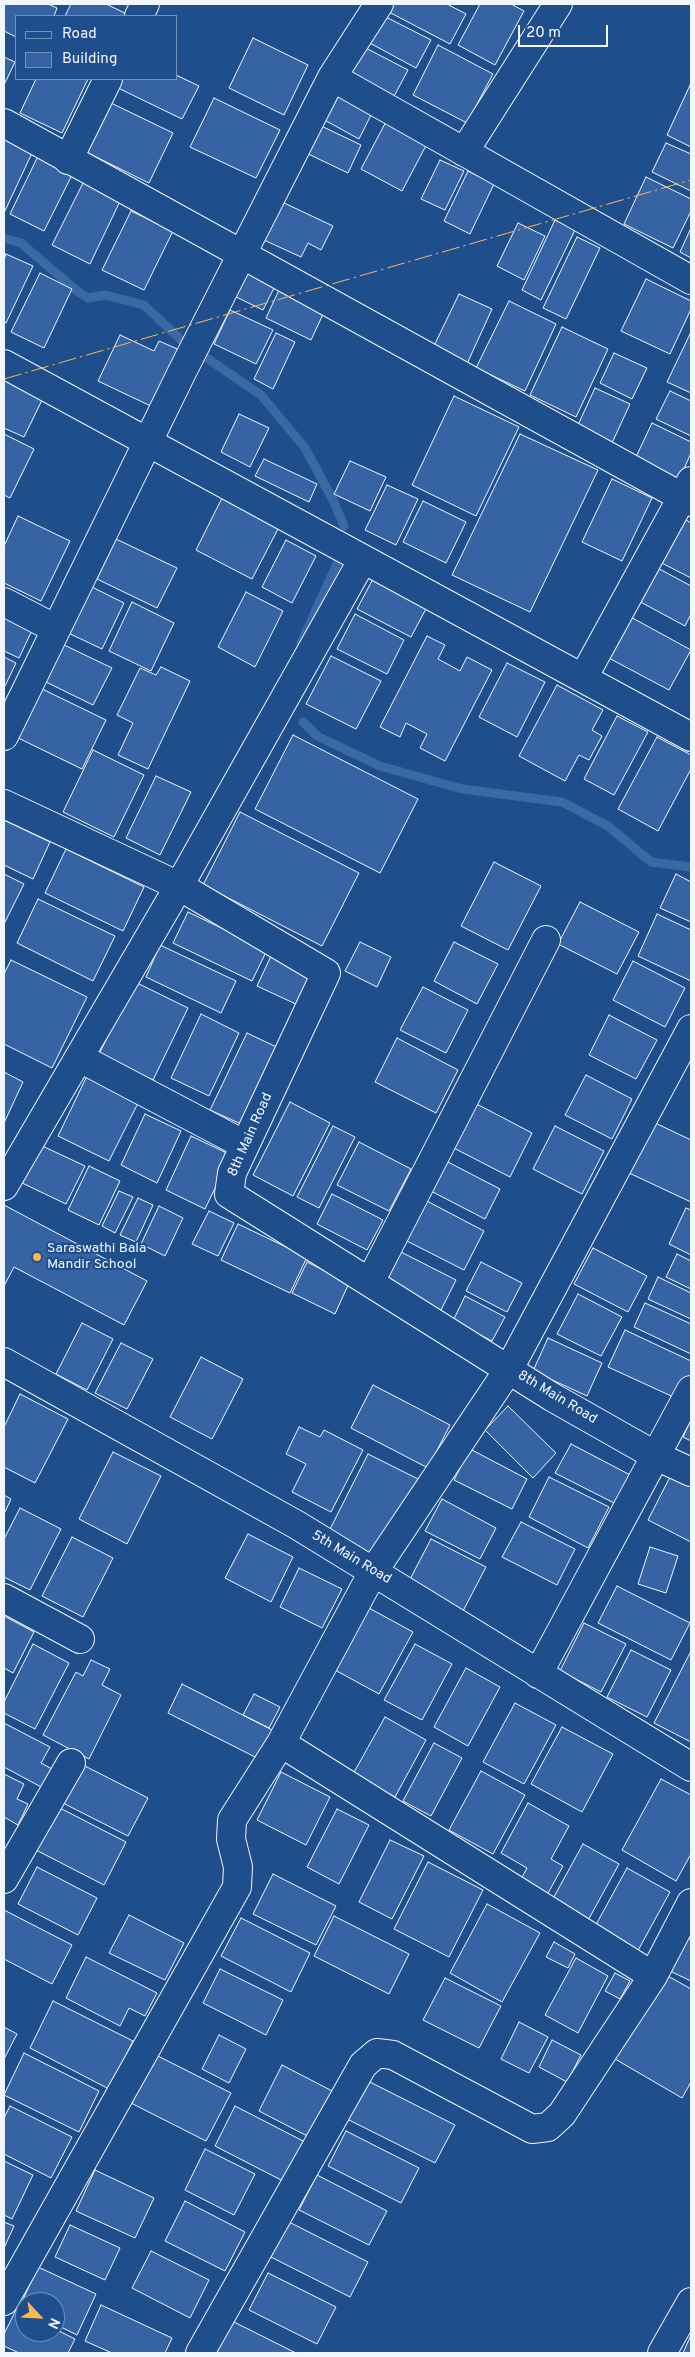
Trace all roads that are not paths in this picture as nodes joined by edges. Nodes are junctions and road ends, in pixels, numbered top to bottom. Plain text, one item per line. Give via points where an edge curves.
1 (379, 4) edge
2 (558, 4) edge
3 (332, 77) junction
4 (108, 80) edge
5 (4, 123) edge
6 (464, 152) junction
7 (68, 160) junction
8 (242, 253) junction
9 (691, 280) edge
10 (4, 364) edge
11 (148, 442) junction
12 (688, 493) edge
13 (363, 559) junction
14 (4, 602) edge
15 (56, 629) junction
16 (583, 678) junction
17 (4, 736) edge
18 (691, 737) edge
19 (4, 804) edge
20 (179, 886) junction
21 (546, 940) dead end
22 (691, 1029) edge
23 (80, 1058) junction
24 (245, 1145) junction
25 (4, 1186) edge
26 (370, 1282) junction
27 (4, 1362) edge
28 (509, 1369) junction
29 (691, 1390) edge
30 (656, 1456) junction
31 (691, 1472) edge
32 (373, 1572) junction
33 (4, 1598) edge
34 (80, 1639) dead end
35 (538, 1674) junction
36 (280, 1743) junction
37 (71, 1763) dead end
38 (691, 1767) edge
39 (4, 1879) edge
40 (691, 1903) edge
41 (653, 1976) junction
42 (4, 2301) edge
43 (691, 2302) edge
44 (200, 2353) edge
45 (662, 2353) edge

1 - 3 street
2 - 6 street
3 - 6 street
3 - 8 street
4 - 7 street
5 - 7 street
6 - 9 street
7 - 8 street
8 - 11 street
8 - 12 street
10 - 11 street
11 - 13 street
11 - 15 street
12 - 16 street
13 - 16 street
13 - 20 street
14 - 15 street
15 - 17 street
16 - 18 street
19 - 20 street, 8th Main Road
20 - 23 street
20 - 24 street, 8th Main Road via 326,973
21 - 26 street
22 - 28 street
23 - 24 street
23 - 25 street
24 - 26 street, 8th Main Road via 232,1173 229,1194
26 - 28 street, 8th Main Road
27 - 32 street, 5th Main Road via 297,1525
28 - 30 street, 8th Main Road
28 - 32 street
29 - 30 street
30 - 31 street, 8th Main Road
30 - 35 street
32 - 35 street, 5th Main Road
32 - 36 street
33 - 34 street
35 - 38 street, 5th Main Road
36 - 41 street
36 - 42 street via 232,1820 230,1839 238,1867 237,1887
37 - 39 street
40 - 41 street
41 - 44 street via 567,2106 548,2128 532,2129 393,2056 377,2053 363,2065
43 - 45 street

